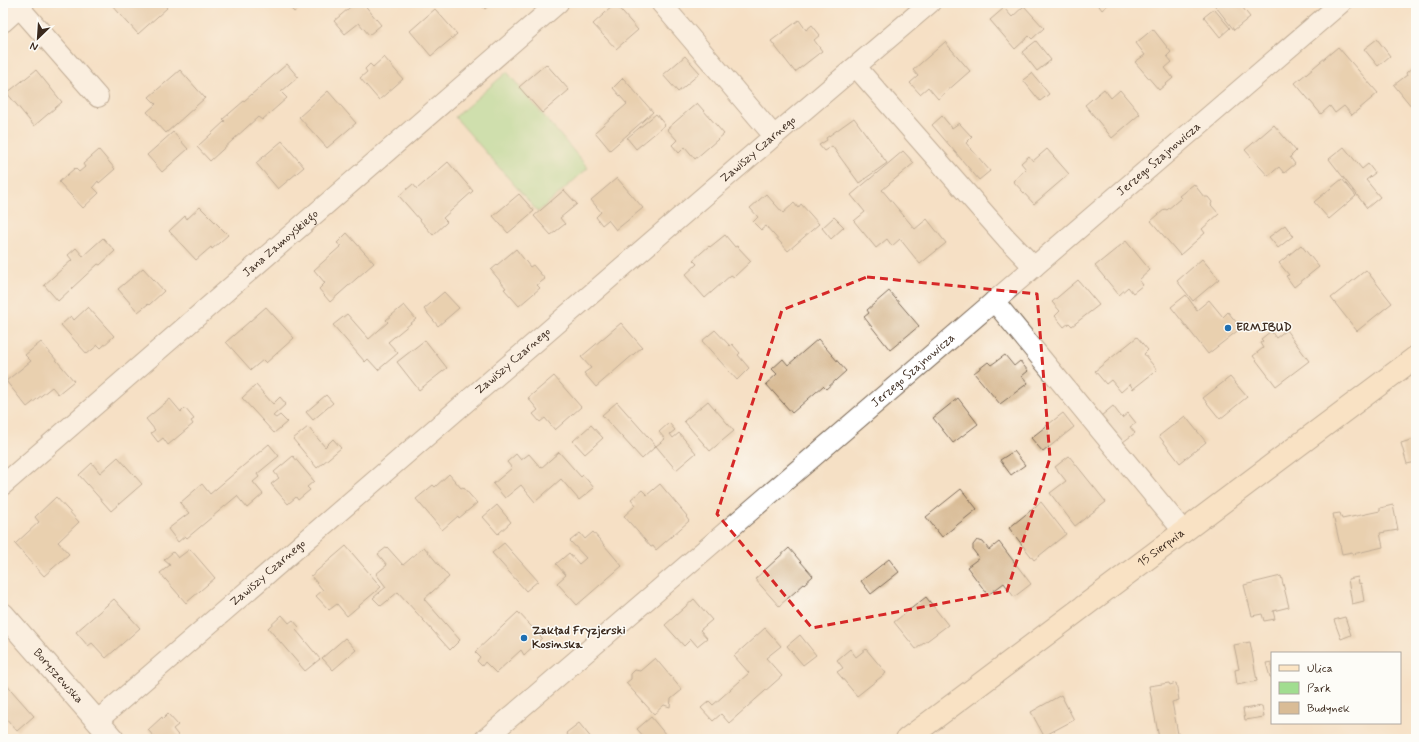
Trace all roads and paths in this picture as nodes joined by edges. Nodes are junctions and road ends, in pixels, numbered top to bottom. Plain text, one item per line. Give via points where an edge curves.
1 (558, 3) edge
2 (661, 3) edge
3 (930, 3) edge
4 (1341, 3) edge
5 (22, 5) edge
6 (3, 22) edge
7 (856, 67) junction
8 (98, 97) dead end
9 (774, 136) junction
10 (1034, 267) junction
11 (994, 300) junction
12 (1416, 357) edge
13 (3, 485) edge
14 (1184, 532) junction
15 (3, 614) edge
16 (97, 721) junction
17 (113, 739) edge
18 (485, 739) edge
19 (906, 739) edge

1 - 13 street, Jana Zamoyskiego
2 - 9 street
3 - 7 street, Zawiszy Czarnego
4 - 10 street, Jerzego Szajnowicza
5 - 6 street
5 - 8 street
7 - 9 street, Zawiszy Czarnego
7 - 10 street
9 - 16 street, Zawiszy Czarnego
10 - 11 street, Jerzego Szajnowicza
11 - 14 street
11 - 18 street, Jerzego Szajnowicza
12 - 14 main road, 15 Sierpnia
14 - 19 main road, 15 Sierpnia
15 - 16 street, Boryszewska
16 - 17 street, Boryszewska

